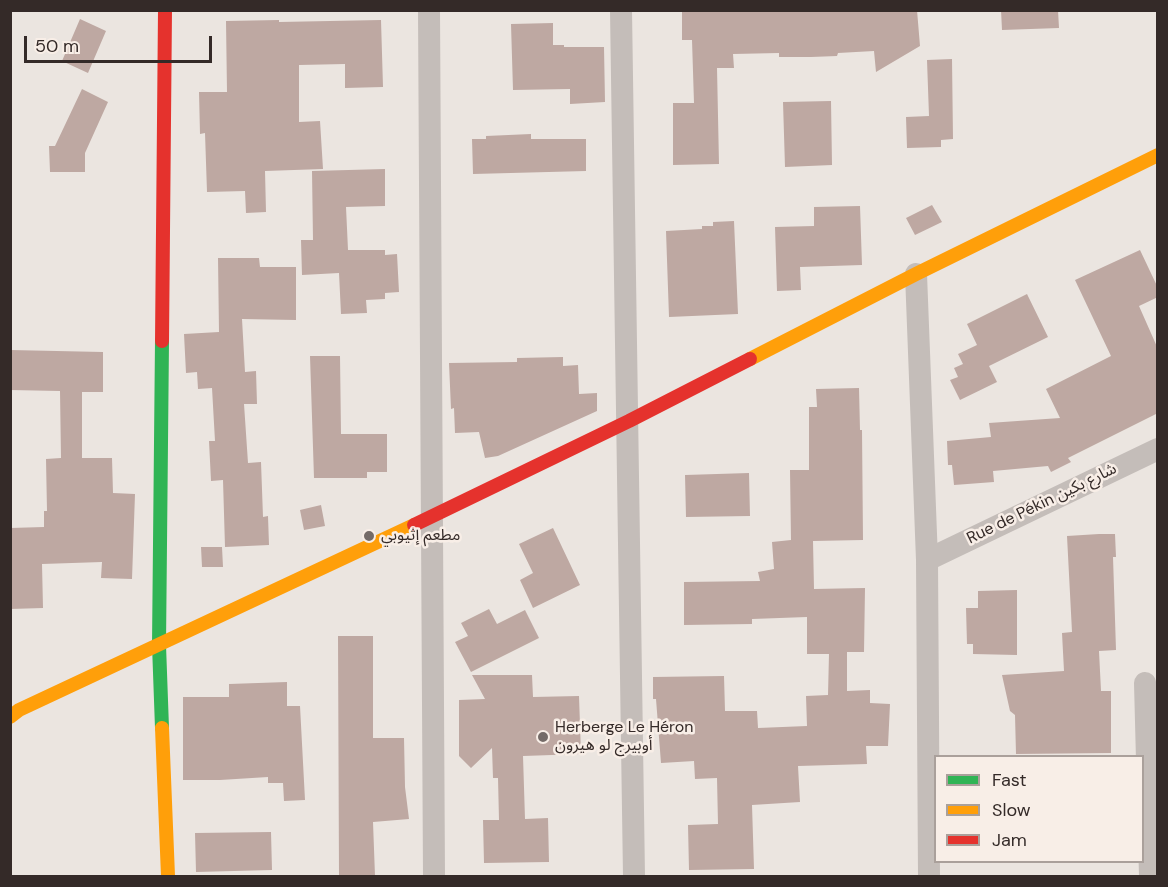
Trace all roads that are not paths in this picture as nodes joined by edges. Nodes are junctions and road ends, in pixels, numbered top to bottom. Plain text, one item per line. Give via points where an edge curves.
1 (165, 10) edge
2 (429, 10) edge
3 (621, 10) edge
4 (1158, 155) edge
5 (916, 274) junction
6 (629, 421) junction
7 (1158, 448) edge
8 (431, 517) junction
9 (927, 560) junction
10 (159, 645) junction
11 (1145, 683) dead end
12 (10, 717) edge
13 (168, 876) edge
14 (434, 876) edge
15 (634, 876) edge
16 (929, 876) edge
17 (1150, 876) edge

1 - 10 street
2 - 8 street
3 - 6 street
4 - 5 street
5 - 6 street
5 - 9 street
6 - 8 street
6 - 15 street
7 - 9 street, Rue de Pékin شارع بكين
8 - 10 street
8 - 14 street
9 - 16 street
10 - 12 street
10 - 13 street
11 - 17 street

